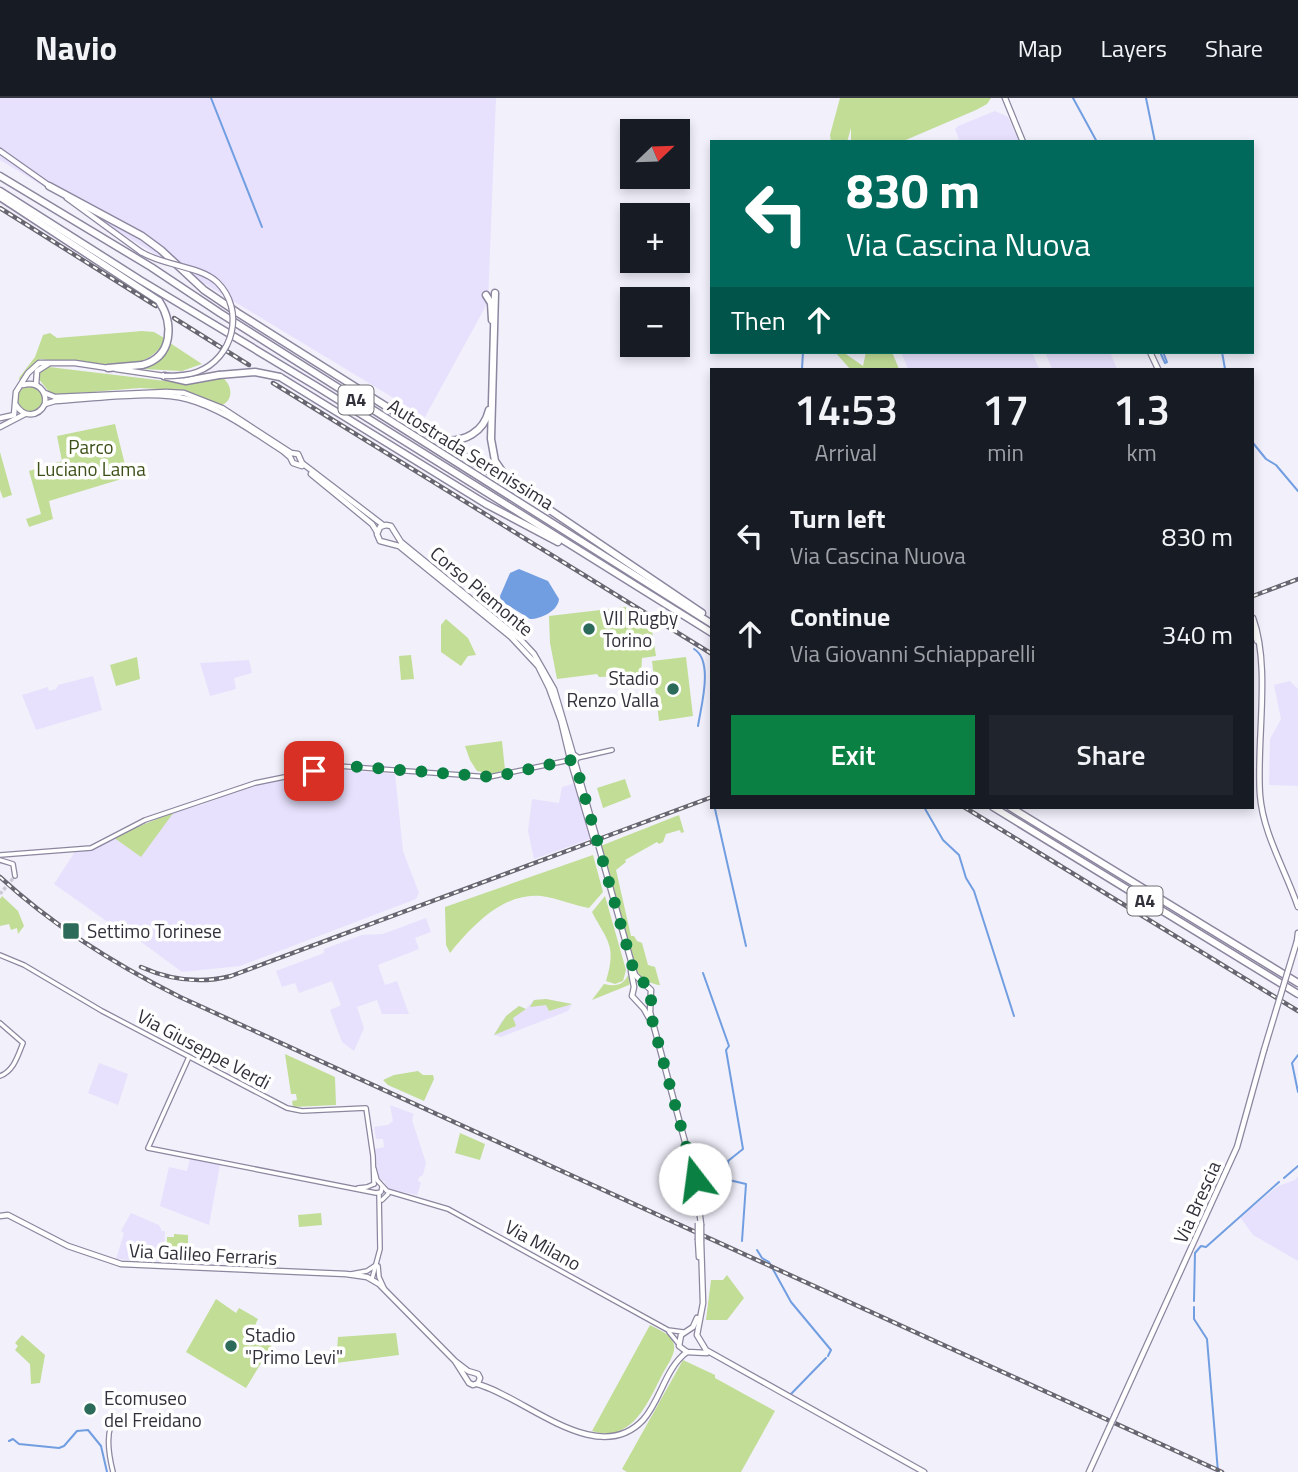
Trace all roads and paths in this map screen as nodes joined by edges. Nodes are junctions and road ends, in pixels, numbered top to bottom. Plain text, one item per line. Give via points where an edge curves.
1 (1005, 98) edge
2 (1022, 140) edge
3 (0, 151) edge
4 (0, 176) edge
5 (49, 186) junction
6 (0, 191) edge
7 (0, 197) edge
8 (486, 295) dead end
9 (493, 323) junction
10 (52, 362) junction
11 (108, 368) junction
12 (164, 376) junction
13 (36, 385) junction
14 (22, 386) junction
15 (45, 393) junction
16 (45, 404) junction
17 (16, 405) junction
18 (25, 414) junction
19 (0, 418) edge
20 (0, 427) edge
21 (428, 434) junction
22 (291, 456) junction
23 (299, 461) junction
24 (541, 503) junction
25 (383, 525) junction
26 (377, 532) junction
27 (395, 533) junction
28 (387, 543) junction
29 (587, 555) junction
30 (710, 621) edge
31 (710, 621) edge
32 (1255, 631) edge
33 (710, 632) edge
34 (612, 750) dead end
35 (573, 758) junction
36 (996, 809) edge
37 (1013, 809) edge
38 (597, 845) junction
39 (0, 858) edge
40 (15, 876) dead end
41 (1298, 907) edge
42 (1298, 933) edge
43 (1297, 941) edge
44 (0, 955) edge
45 (643, 983) junction
46 (1298, 983) edge
47 (634, 987) junction
48 (1298, 994) edge
49 (650, 998) junction
50 (640, 1003) junction
51 (0, 1023) edge
52 (189, 1058) junction
53 (5, 1074) edge
54 (374, 1167) junction
55 (373, 1185) junction
56 (356, 1188) junction
57 (378, 1190) junction
58 (387, 1194) junction
59 (400, 1195) junction
60 (380, 1205) junction
61 (0, 1216) edge
62 (699, 1224) junction
63 (378, 1264) junction
64 (346, 1274) junction
65 (701, 1277) junction
66 (372, 1279) junction
67 (384, 1289) junction
68 (668, 1330) junction
69 (685, 1332) junction
70 (697, 1335) junction
71 (699, 1342) junction
72 (679, 1345) junction
73 (694, 1351) junction
74 (687, 1352) junction
75 (710, 1354) junction
76 (455, 1361) junction
77 (676, 1363) junction
78 (473, 1373) junction
79 (468, 1378) junction
80 (478, 1382) junction
81 (116, 1416) dead end
82 (113, 1472) edge
83 (924, 1472) edge
84 (1089, 1472) edge

1 - 2 main road
3 - 5 main road
4 - 30 highway, Autostrada Serenissima / A4
5 - 12 main road, bridge via 141,252 203,273 225,292 233,327 228,344 215,361 197,372
5 - 21 highway via 142,236 215,298
6 - 29 highway, Autostrada Serenissima / A4
7 - 11 highway, bridge via 159,302 168,317 169,339 154,360
8 - 9 highway
9 - 21 highway via 490,406 484,423 461,440 444,441
9 - 24 highway via 495,293 491,426 495,461 507,479
10 - 11 main road
10 - 13 main road via 37,371
10 - 14 main road via 35,366
11 - 12 main road
12 - 29 highway, bridge via 186,381 244,372 280,377 486,504
13 - 14 main road
13 - 15 main road
14 - 17 main road via 15,396
15 - 16 main road
15 - 22 main road via 55,397 184,393 222,408
16 - 18 main road via 38,413
16 - 22 main road via 183,398 231,419
17 - 18 main road
17 - 19 main road via 14,415
18 - 20 main road
21 - 24 highway
22 - 23 main road via 293,463
23 - 25 main road
23 - 26 main road
24 - 31 highway
25 - 26 main road
25 - 27 main road via 391,526
26 - 28 main road
27 - 28 main road
27 - 35 main road, Corso Piemonte via 534,654 552,684
28 - 35 main road, Corso Piemonte via 399,546 529,654 549,688
29 - 33 highway, Autostrada Serenissima / A4
32 - 41 main road via 1262,806
34 - 35 street
35 - 38 main road, bridge
35 - 39 street via 494,777 342,766 283,776 157,816 93,847
36 - 48 highway, A4
37 - 46 highway, A4
38 - 45 main road via 635,975
38 - 47 main road
39 - 40 street via 13,864
42 - 43 main road, Via Brescia
43 - 84 main road, Via Brescia, bridge via 1237,1147
44 - 52 street, Via Giuseppe Verdi
45 - 47 main road
45 - 49 main road via 650,988
47 - 50 main road via 632,996
49 - 50 main road
49 - 62 main road via 695,1179
50 - 62 main road via 648,1015 692,1178
51 - 53 street via 23,1042
52 - 54 street, Via Giuseppe Verdi via 290,1110 366,1108
52 - 56 street, Via Milano via 148,1148
54 - 55 street
54 - 57 street
55 - 56 street, Via Milano
55 - 57 street
55 - 57 street, Via Milano
56 - 57 street, Via Milano
57 - 58 street, Via Milano
57 - 59 street, Via Milano
57 - 60 street
58 - 59 street, Via Milano
58 - 60 street
59 - 68 street, Via Milano via 448,1209
60 - 63 street
61 - 64 main road, Via Galileo Ferraris via 8,1215 68,1246 121,1264
62 - 65 main road, bridge
63 - 64 street
63 - 66 street
63 - 67 street
64 - 66 main road, Via Galileo Ferraris
65 - 69 main road via 698,1316
65 - 70 main road via 703,1303
66 - 67 main road
67 - 76 main road
68 - 69 street, Via Milano
68 - 72 street, Via Milano
69 - 70 main road, Via Milano
69 - 72 main road via 678,1338
70 - 71 main road
71 - 73 main road
71 - 75 main road
72 - 74 main road, Via Milano
72 - 77 main road
73 - 74 main road
73 - 75 main road
74 - 77 main road
75 - 83 main road
76 - 78 main road
76 - 79 main road
77 - 80 main road via 637,1425 602,1438 573,1430
78 - 79 main road
78 - 80 main road via 478,1374
79 - 80 main road via 471,1384
81 - 82 street via 109,1439

